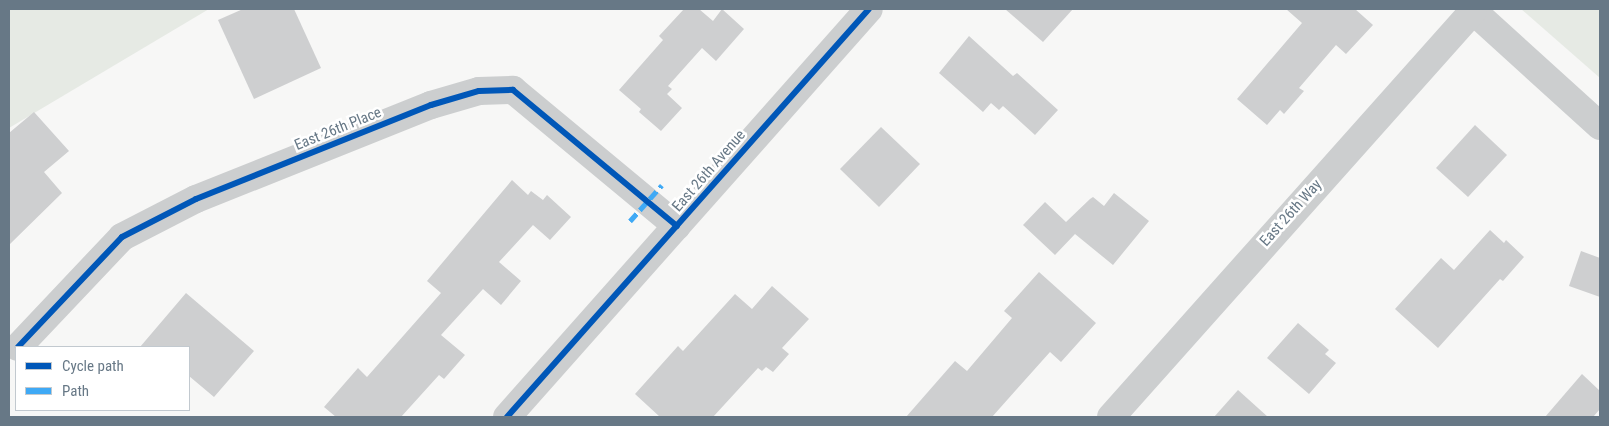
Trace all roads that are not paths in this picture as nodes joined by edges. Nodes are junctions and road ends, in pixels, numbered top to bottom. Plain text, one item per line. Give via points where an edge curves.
1 (869, 9) edge
2 (1472, 10) edge
3 (1600, 126) edge
4 (677, 226) junction
5 (19, 346) edge
6 (507, 417) edge
7 (1111, 417) edge

1 - 4 street, East 26th Avenue
2 - 3 street
2 - 7 street, East 26th Way
4 - 5 street, East 26th Place via 513,90 479,91 431,105 196,199 122,237
4 - 6 street, East 26th Avenue

